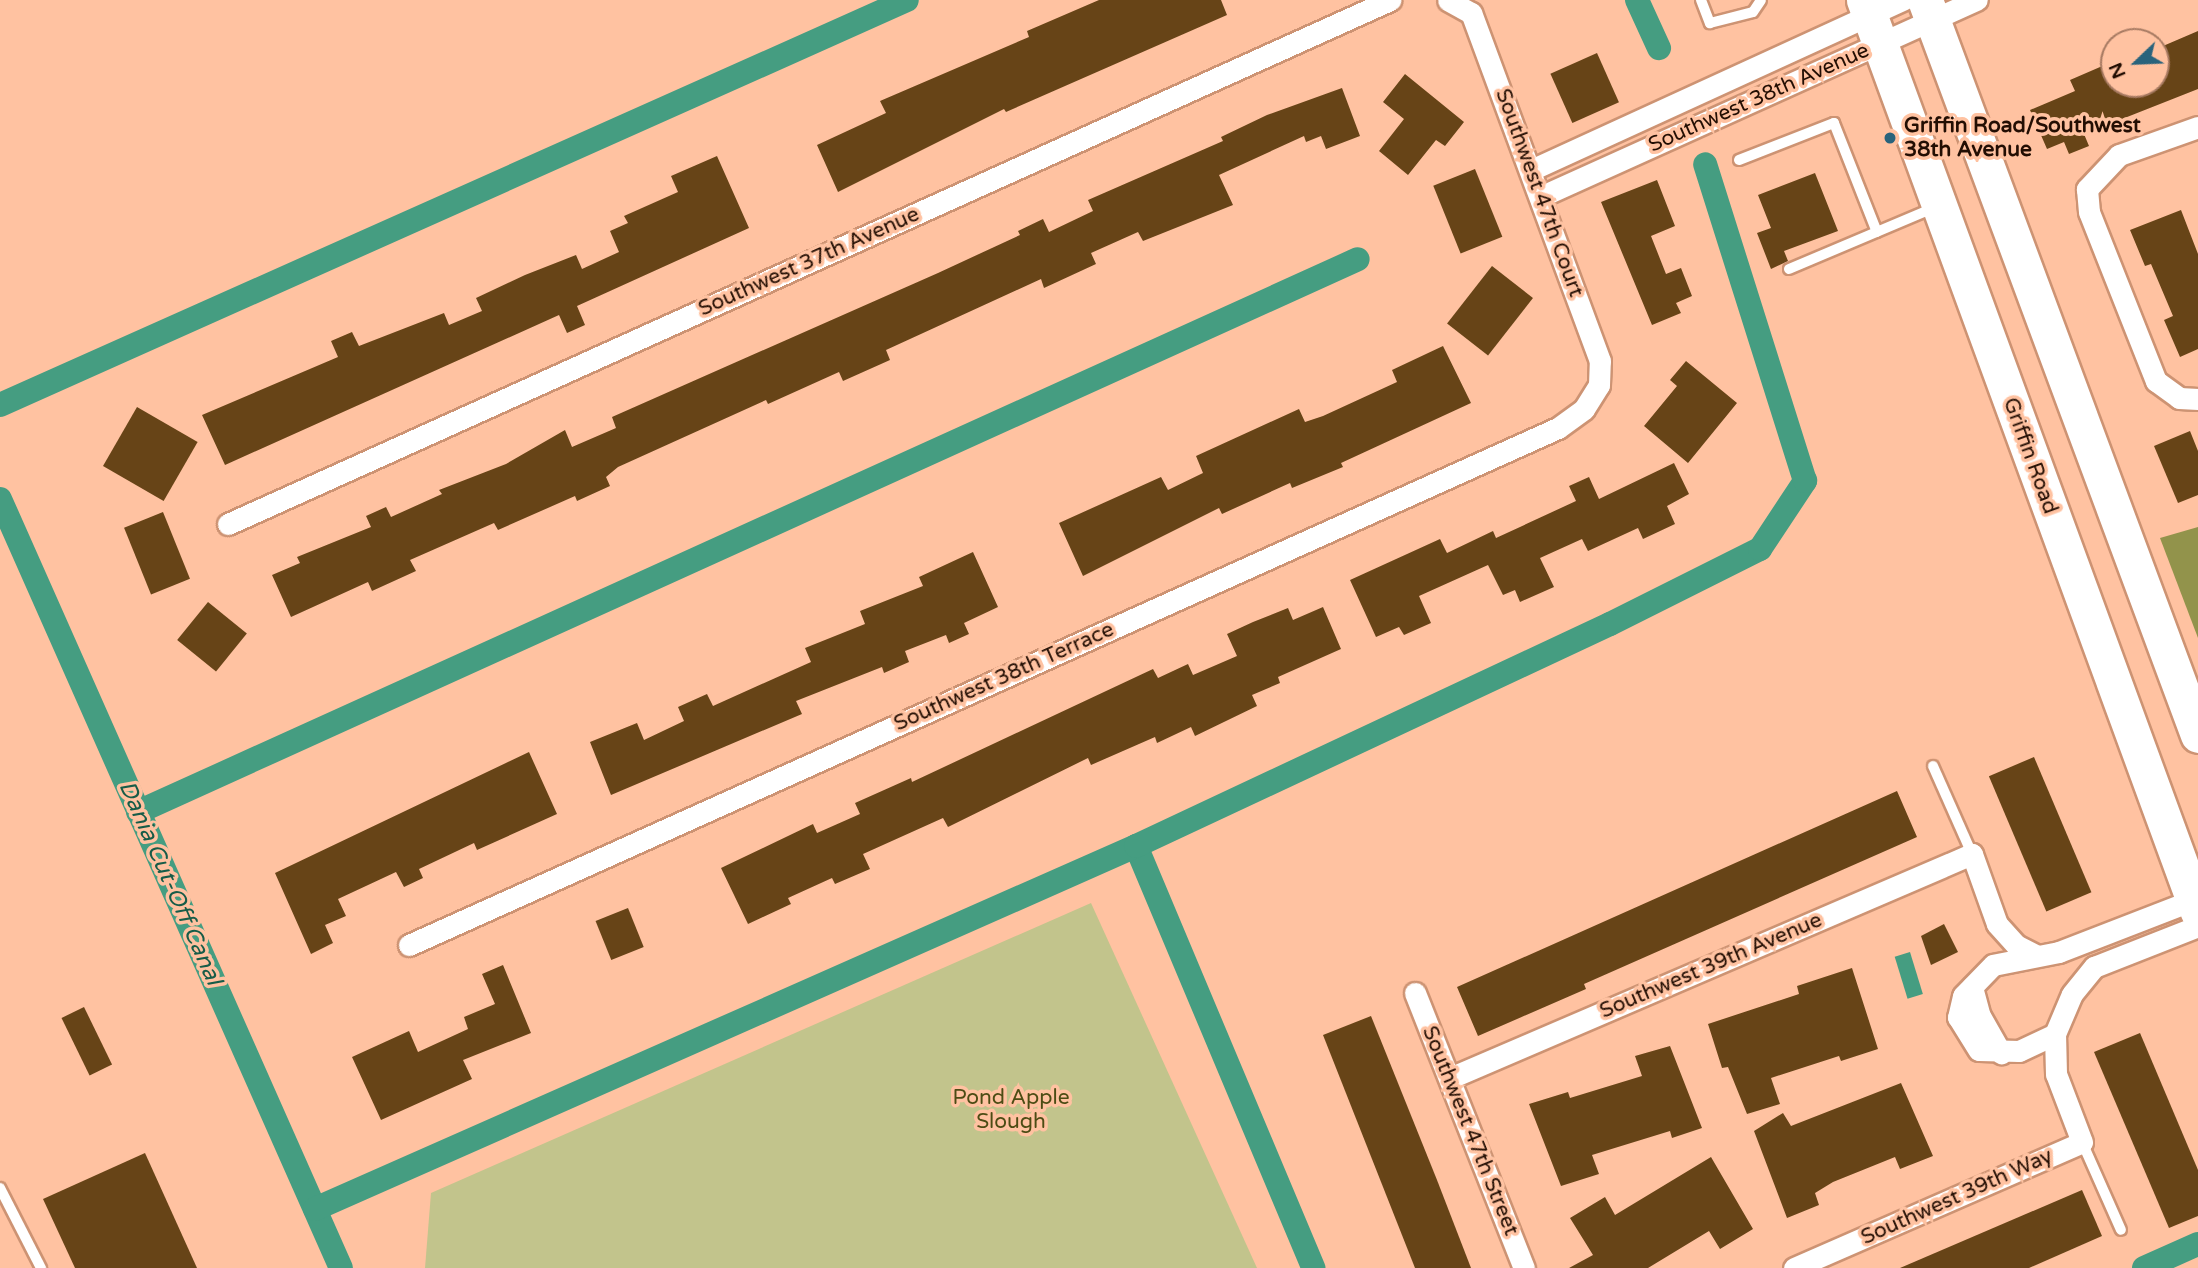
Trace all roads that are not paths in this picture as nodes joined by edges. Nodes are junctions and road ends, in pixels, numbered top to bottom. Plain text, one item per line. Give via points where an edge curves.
1 (1390, 0) edge
2 (1448, 0) edge
3 (1701, 0) edge
4 (1761, 0) edge
5 (1903, 0) edge
6 (1976, 0) edge
7 (1929, 10) edge
8 (1871, 19) edge
9 (2198, 127) edge
10 (1740, 160) dead end
11 (1531, 170) junction
12 (1542, 196) junction
13 (1938, 206) junction
14 (1877, 232) junction
15 (1789, 269) dead end
16 (2189, 398) edge
17 (1592, 400) joint
18 (228, 524) dead end
19 (2198, 735) edge
20 (1933, 766) dead end
21 (1972, 854) junction
22 (2196, 913) edge
23 (1997, 924) junction
24 (409, 945) dead end
25 (2036, 955) junction
26 (1993, 965) junction
27 (1415, 993) dead end
28 (2055, 1034) junction
29 (2010, 1052) junction
30 (2056, 1074) junction
31 (1450, 1078) junction
32 (2082, 1142) junction
33 (0, 1188) edge
34 (2121, 1230) dead end
35 (41, 1268) edge
36 (1524, 1268) edge
37 (1794, 1268) edge

1 - 18 street, Southwest 37th Avenue
2 - 11 street, Southwest 47th Court via 1471,13
3 - 4 lane via 1710,23 1753,12
5 - 8 street, Southwest 38th Avenue
6 - 7 street, Southwest 38th Avenue
7 - 8 street, Southwest 38th Avenue
7 - 19 main road
8 - 11 street, Southwest 38th Avenue
8 - 12 street, Southwest 38th Avenue
8 - 13 main road, Griffin Road
9 - 16 street via 2119,155 2099,171 2087,189 2089,212 2156,382
10 - 14 lane via 1834,123
11 - 12 street, Southwest 47th Court
12 - 17 street, Southwest 47th Court via 1600,362 1599,385
13 - 14 lane
13 - 22 main road, Griffin Road
14 - 15 lane
17 - 24 street, Southwest 38th Terrace via 1558,428
20 - 21 lane
21 - 23 street
21 - 31 street, Southwest 39th Avenue
22 - 25 street via 2141,923
22 - 28 street via 2094,967 2072,994
23 - 25 street via 2016,945
23 - 26 street
25 - 26 street
26 - 29 street via 1958,1005 1958,1017 1979,1050
27 - 31 street, Southwest 47th Street
28 - 29 street
28 - 30 street
29 - 30 street
30 - 32 street
31 - 36 street, Southwest 47th Street
32 - 34 lane
32 - 37 street, Southwest 39th Way
33 - 35 lane

